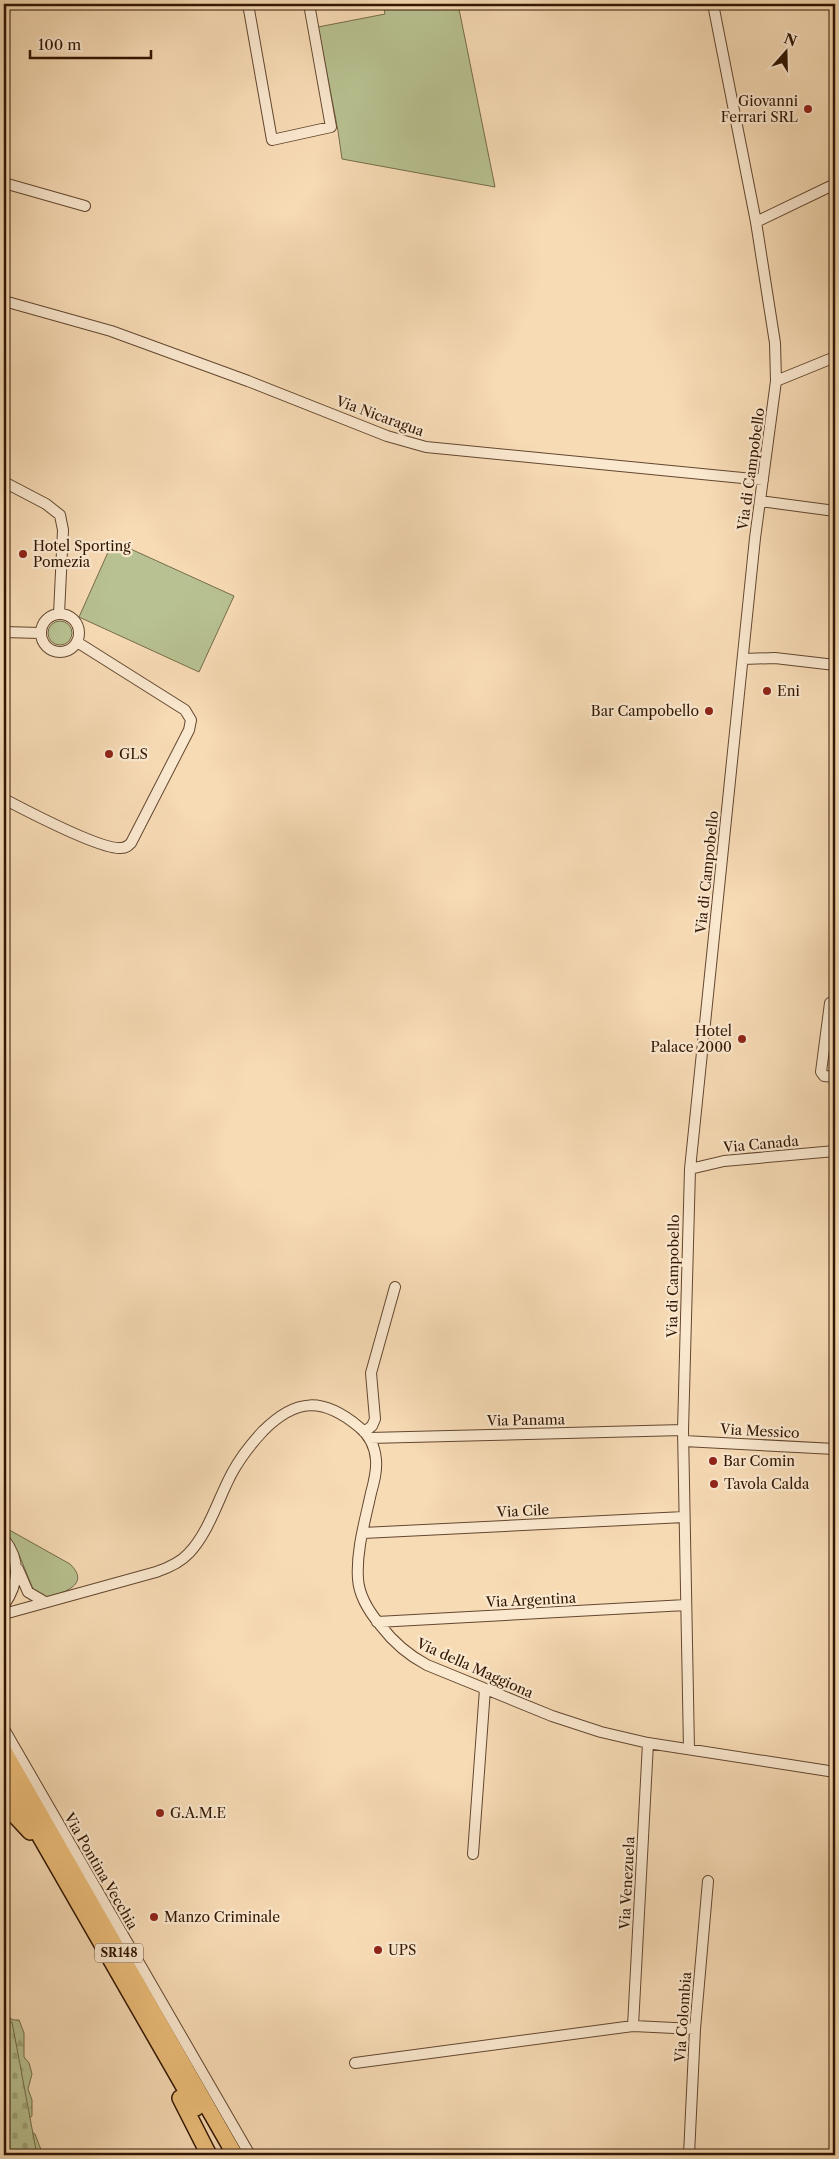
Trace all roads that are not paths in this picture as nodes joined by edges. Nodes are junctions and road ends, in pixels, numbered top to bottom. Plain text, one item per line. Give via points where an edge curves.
1 (248, 4) edge
2 (309, 4) edge
3 (713, 4) edge
4 (4, 182) edge
5 (835, 184) edge
6 (85, 206) dead end
7 (756, 222) junction
8 (4, 301) edge
9 (835, 357) edge
10 (776, 381) junction
11 (763, 480) junction
12 (4, 482) edge
13 (760, 501) junction
14 (835, 511) edge
15 (60, 614) junction
16 (4, 632) edge
17 (40, 633) junction
18 (77, 642) junction
19 (743, 659) junction
20 (835, 665) edge
21 (4, 799) edge
22 (830, 1003) dead end
23 (835, 1077) edge
24 (835, 1151) edge
25 (690, 1169) junction
26 (395, 1287) dead end
27 (367, 1435) junction
28 (684, 1436) junction
29 (835, 1449) edge
30 (684, 1517) junction
31 (362, 1533) junction
32 (4, 1539) edge
33 (17, 1568) junction
34 (45, 1602) junction
35 (4, 1605) edge
36 (686, 1605) junction
37 (4, 1614) edge
38 (377, 1622) junction
39 (485, 1689) junction
40 (4, 1729) edge
41 (648, 1743) junction
42 (4, 1746) edge
43 (689, 1749) junction
44 (6, 1763) edge
45 (835, 1772) edge
46 (4, 1804) edge
47 (474, 1854) dead end
48 (54, 1860) junction
49 (708, 1881) dead end
50 (633, 2026) junction
51 (695, 2030) junction
52 (162, 2050) junction
53 (355, 2063) dead end
54 (209, 2155) edge
55 (223, 2155) edge
56 (235, 2155) edge
57 (250, 2155) edge
58 (690, 2155) edge

1 - 2 street via 272,140 331,127
3 - 7 street, Via di Campobello
4 - 6 street
5 - 7 street
7 - 10 street, Via di Campobello via 775,343
8 - 11 street, Via Nicaragua via 111,331 387,436 426,447
9 - 10 street
10 - 11 street, Via di Campobello
11 - 13 street, Via di Campobello
12 - 15 street via 60,515 63,530
13 - 14 street
13 - 19 street, Via di Campobello
15 - 17 street via 46,620
15 - 18 street via 76,623 79,629
16 - 17 street
17 - 18 street via 44,645 55,652 68,651
18 - 21 street via 185,710 191,720 189,730 131,843 123,848 73,833
19 - 20 street via 775,658
19 - 25 street, Via di Campobello
22 - 23 street via 821,1072
24 - 25 street, Via Canada via 724,1161
25 - 28 street, Via di Campobello
26 - 27 street via 371,1373 375,1419
27 - 28 street, Via Panama
27 - 31 street, Via della Maggiona via 377,1462
27 - 34 street via 344,1417 324,1407 307,1405 287,1411 268,1426 245,1452 198,1540 183,1558 156,1572
28 - 29 street, Via Messico
28 - 30 street, Via di Campobello
30 - 31 street, Via Cile
30 - 36 street, Via di Campobello
31 - 38 street, Via della Maggiona via 358,1580 363,1598
32 - 33 street
33 - 34 street via 28,1592
33 - 35 street via 14,1587
34 - 37 street
36 - 38 street, Via Argentina
36 - 43 street, Via di Campobello
38 - 39 street, Via della Maggiona via 412,1657
39 - 41 street, Via della Maggiona via 576,1725
39 - 47 street
40 - 57 street, Via Pontina Vecchia
41 - 43 street, Via della Maggiona
41 - 50 street, Via Venezuela
42 - 44 highway
43 - 45 street, Via della Maggiona
44 - 48 highway, SR148
44 - 56 highway, SR148
46 - 48 highway
48 - 52 highway, SR148
49 - 51 street, Via Colombia
50 - 51 street
50 - 53 street
51 - 58 street, Via Colombia
52 - 54 highway via 183,2104
52 - 55 highway, SR148

